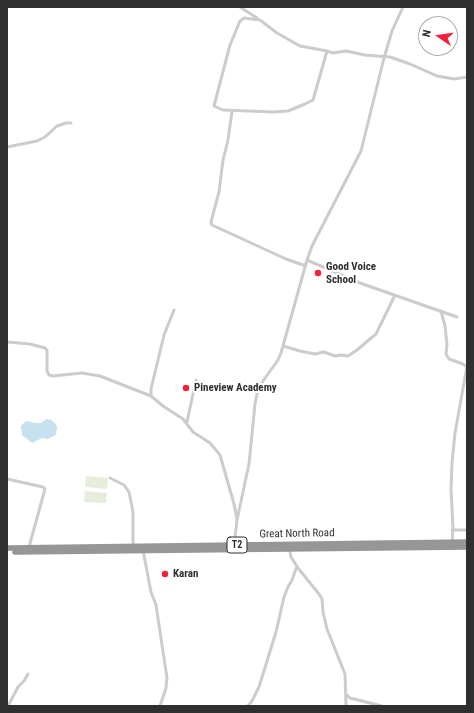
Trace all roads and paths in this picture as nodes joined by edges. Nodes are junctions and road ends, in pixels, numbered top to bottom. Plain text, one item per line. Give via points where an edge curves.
1 (240, 7) edge
2 (402, 7) edge
3 (260, 20) junction
4 (327, 51) junction
5 (384, 58) junction
6 (467, 77) edge
7 (232, 110) junction
8 (71, 123) dead end
9 (7, 147) edge
10 (307, 260) junction
11 (306, 266) junction
12 (395, 294) junction
13 (174, 310) dead end
14 (441, 312) junction
15 (457, 317) dead end
16 (7, 342) edge
17 (283, 346) junction
18 (467, 367) edge
19 (196, 380) dead end
20 (151, 396) junction
21 (187, 422) junction
22 (110, 478) dead end
23 (7, 479) edge
24 (237, 520) junction
25 (452, 530) junction
26 (467, 530) edge
27 (467, 542) edge
28 (452, 545) junction
29 (233, 547) junction
30 (288, 547) junction
31 (467, 547) edge
32 (7, 548) edge
33 (143, 548) junction
34 (133, 549) junction
35 (28, 550) junction
36 (7, 552) edge
37 (297, 566) junction
38 (28, 674) dead end
39 (347, 696) junction
40 (8, 706) edge
41 (160, 706) edge
42 (248, 706) edge
43 (346, 706) edge
44 (382, 706) edge

1 - 3 street
2 - 5 street
3 - 4 street via 293,43
3 - 7 street via 242,18 230,45 214,106 222,110
4 - 5 street via 346,51
4 - 7 street via 313,100 288,111
5 - 6 street via 397,59 437,76 454,79
5 - 10 street via 361,151
7 - 11 street via 222,160 219,192 210,222 218,228
8 - 9 street via 58,126 37,141
10 - 11 street
10 - 12 street via 360,283
11 - 17 street
12 - 14 street
12 - 17 street via 380,329 348,356 335,356 324,352 315,354
13 - 20 street via 164,335
14 - 15 street
14 - 18 street via 445,326 446,354 449,359
16 - 20 street via 45,348 47,371 51,376 82,373 100,376
17 - 24 street via 278,360 257,394 249,464
18 - 25 street via 452,463
19 - 21 street
20 - 21 street
21 - 24 street via 193,432 210,443 220,455
22 - 34 street via 124,485 129,492 134,512
23 - 35 street via 45,489
24 - 29 street
25 - 26 street
25 - 28 street
27 - 28 highway, Great North Road / T2
28 - 30 highway, Great North Road / T2
28 - 31 highway, Great North Road / T2
29 - 30 highway, Great North Road / T2
29 - 33 highway, Great North Road / T2
30 - 37 street
32 - 35 highway, Great North Road / T2
33 - 34 highway, Great North Road / T2
33 - 41 street via 156,605 167,678
34 - 35 highway, Great North Road / T2
35 - 36 highway, Great North Road / T2
37 - 39 street via 322,599 327,629 345,674
37 - 42 street via 284,597 259,687
38 - 40 street
39 - 43 street
39 - 44 street

